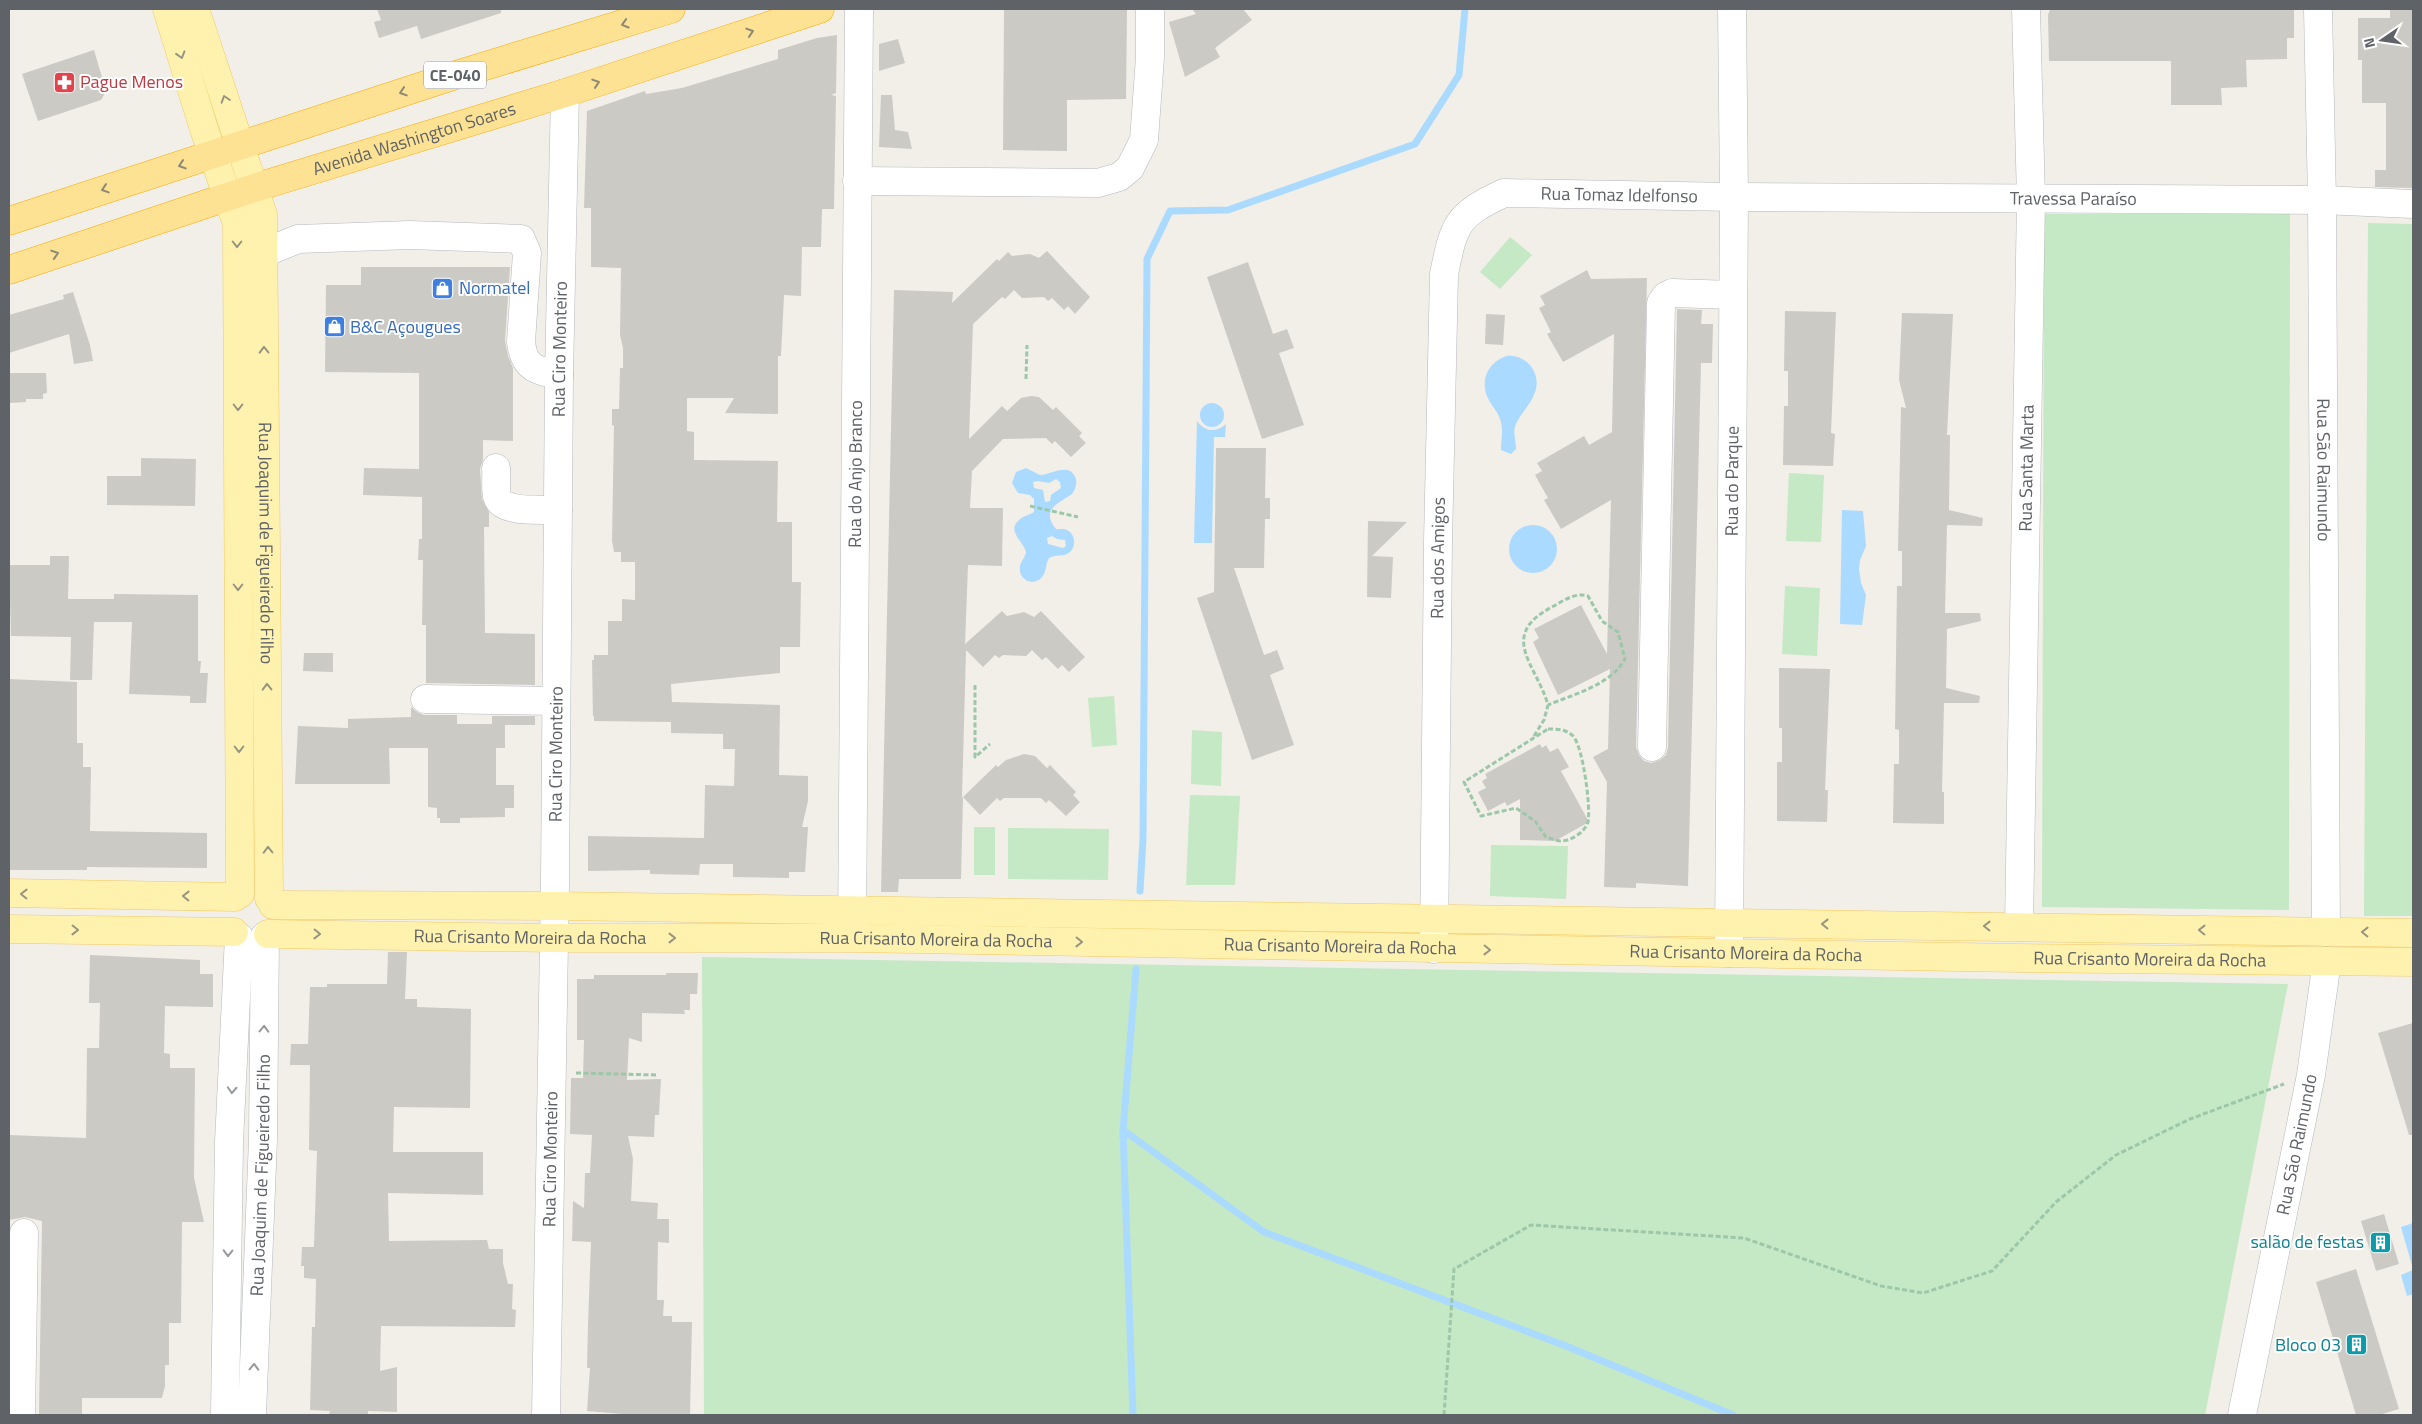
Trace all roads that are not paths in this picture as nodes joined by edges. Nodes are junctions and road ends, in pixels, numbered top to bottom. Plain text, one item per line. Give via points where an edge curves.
1 (167, 9) edge
2 (195, 9) edge
3 (671, 9) edge
4 (820, 9) edge
5 (859, 9) edge
6 (1150, 9) edge
7 (1732, 9) edge
8 (2026, 9) edge
9 (2318, 9) edge
10 (565, 93) junction
11 (240, 146) junction
12 (213, 154) junction
13 (857, 181) junction
14 (254, 188) junction
15 (1504, 193) joint
16 (228, 197) junction
17 (1734, 197) junction
18 (2031, 199) junction
19 (2322, 200) junction
20 (2413, 204) edge
21 (9, 221) edge
22 (264, 252) junction
23 (9, 270) edge
24 (1733, 295) junction
25 (559, 374) junction
26 (496, 468) dead end
27 (558, 510) junction
28 (266, 550) junction
29 (238, 551) junction
30 (425, 699) dead end
31 (556, 701) junction
32 (1652, 747) dead end
33 (9, 893) edge
34 (238, 896) junction
35 (271, 902) junction
36 (554, 906) junction
37 (852, 910) junction
38 (1435, 920) junction
39 (1729, 923) junction
40 (2019, 927) junction
41 (9, 929) edge
42 (2326, 932) junction
43 (2413, 933) edge
44 (252, 935) junction
45 (554, 938) junction
46 (852, 938) junction
47 (1434, 949) junction
48 (1729, 953) junction
49 (2018, 958) junction
50 (2327, 960) junction
51 (2413, 962) edge
52 (24, 1233) dead end
53 (21, 1415) edge
54 (225, 1415) edge
55 (252, 1415) edge
56 (546, 1415) edge
57 (2242, 1415) edge

1 -> 12 main road, Rua Joaquim de Figueiredo Filho
11 -> 2 main road, Rua Joaquim de Figueiredo Filho
3 -> 11 highway, CE-040
10 -> 4 highway, Avenida Washington Soares
5 - 13 street, Rua do Anjo Branco
6 - 13 street via 1144,140 1130,168 1119,177 1098,183
7 - 17 street, Rua do Parque
8 - 18 street, Rua Santa Marta
9 - 19 street, Rua São Raimundo
10 - 14 highway, Avenida Washington Soares
10 - 25 street, Rua Ciro Monteiro
11 - 12 highway, CE-040
11 - 14 main road, Rua Joaquim de Figueiredo Filho
12 - 16 main road, Rua Joaquim de Figueiredo Filho
12 -> 21 highway, CE-040
13 - 37 street, Rua do Anjo Branco
14 - 16 highway, Avenida Washington Soares
14 - 22 main road, Rua Joaquim de Figueiredo Filho via 263,215
15 - 17 street, Rua Tomaz Idelfonso
15 - 38 street, Rua dos Amigos via 1477,206 1458,223 1444,274
23 -> 16 highway, Avenida Washington Soares
16 -> 29 main road, Rua Joaquim de Figueiredo Filho via 237,224
17 - 18 street, Travessa Paraíso
17 - 24 street, Rua do Parque
18 - 19 street, Travessa Paraíso
18 - 40 street, Rua Santa Marta
19 - 20 street, Travessa Paraíso
19 - 42 street, Rua São Raimundo
22 - 25 street via 298,239 410,235 521,239 528,253 522,354 531,366 542,372
28 -> 22 main road, Rua Joaquim de Figueiredo Filho
24 - 32 street via 1672,293 1661,303
24 - 39 street, Rua do Parque
25 - 27 street, Rua Ciro Monteiro
26 - 27 street via 497,498 504,506
27 - 31 street, Rua Ciro Monteiro
28 - 29 main road
35 -> 28 main road, Rua Joaquim de Figueiredo Filho
29 -> 34 main road, Rua Joaquim de Figueiredo Filho
30 - 31 street
31 - 36 street, Rua Ciro Monteiro
34 -> 33 main road
34 - 35 main road via 255,891
34 - 44 main road via 228,908 228,921
35 - 36 main road, Rua Crisanto Moreira da Rocha
35 - 44 main road via 275,921
36 - 37 main road, Rua Crisanto Moreira da Rocha
36 - 45 street, Rua Ciro Monteiro
37 - 38 main road, Rua Crisanto Moreira da Rocha
37 - 46 street, Rua do Anjo Branco
38 - 39 main road, Rua Crisanto Moreira da Rocha
38 - 47 street, Rua dos Amigos
40 -> 39 main road, Rua Crisanto Moreira da Rocha
39 - 48 street, Rua do Parque
42 -> 40 main road, Rua Crisanto Moreira da Rocha
40 - 49 main road
41 -> 44 main road, Rua Crisanto Moreira da Rocha
43 -> 42 main road, Rua Crisanto Moreira da Rocha
42 - 50 main road
44 -> 45 main road, Rua Crisanto Moreira da Rocha
44 -> 54 street, Rua Joaquim de Figueiredo Filho via 229,1142
55 -> 44 street, Rua Joaquim de Figueiredo Filho via 263,1139
45 -> 46 main road, Rua Crisanto Moreira da Rocha
45 - 56 street, Rua Ciro Monteiro
46 -> 47 main road, Rua Crisanto Moreira da Rocha
47 -> 48 main road, Rua Crisanto Moreira da Rocha
48 - 49 main road, Rua Crisanto Moreira da Rocha
49 - 50 main road, Rua Crisanto Moreira da Rocha
50 - 51 main road, Rua Crisanto Moreira da Rocha
50 - 57 street, Rua São Raimundo via 2310,1075
52 - 53 street

